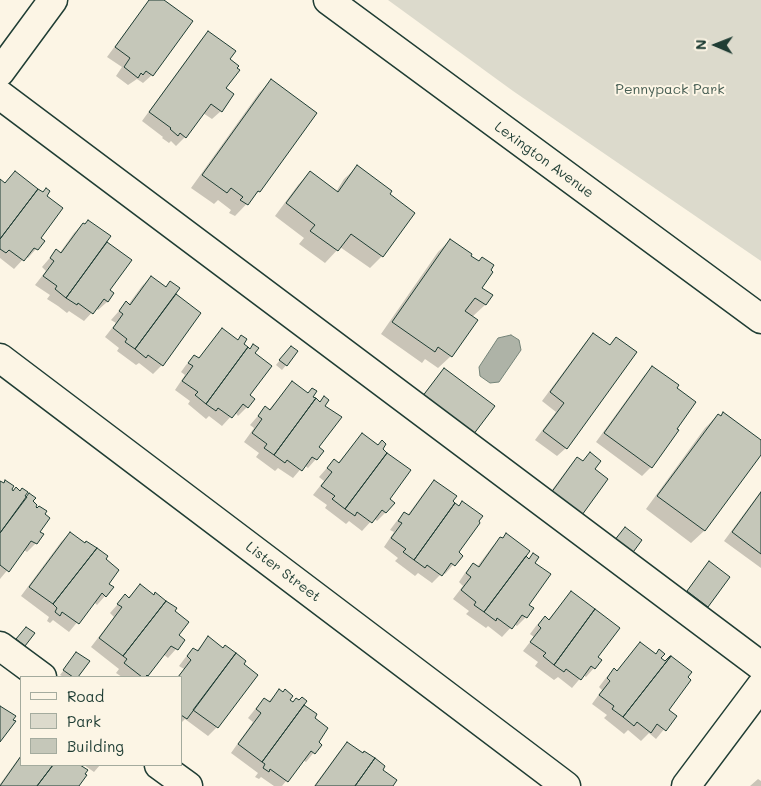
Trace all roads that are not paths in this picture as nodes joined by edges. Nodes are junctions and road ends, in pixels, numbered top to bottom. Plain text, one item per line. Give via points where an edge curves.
1 (53, 0) edge
2 (328, 0) edge
3 (0, 72) edge
4 (0, 95) edge
5 (761, 319) edge
6 (0, 358) edge
7 (0, 646) edge
8 (761, 666) edge
9 (41, 676) edge
10 (761, 686) edge
11 (160, 766) edge
12 (188, 786) edge
13 (566, 786) edge
14 (686, 786) edge

1 - 3 street
2 - 5 street, Lexington Avenue
4 - 8 street
6 - 13 street, Lister Street
7 - 9 street
10 - 14 street
11 - 12 street

